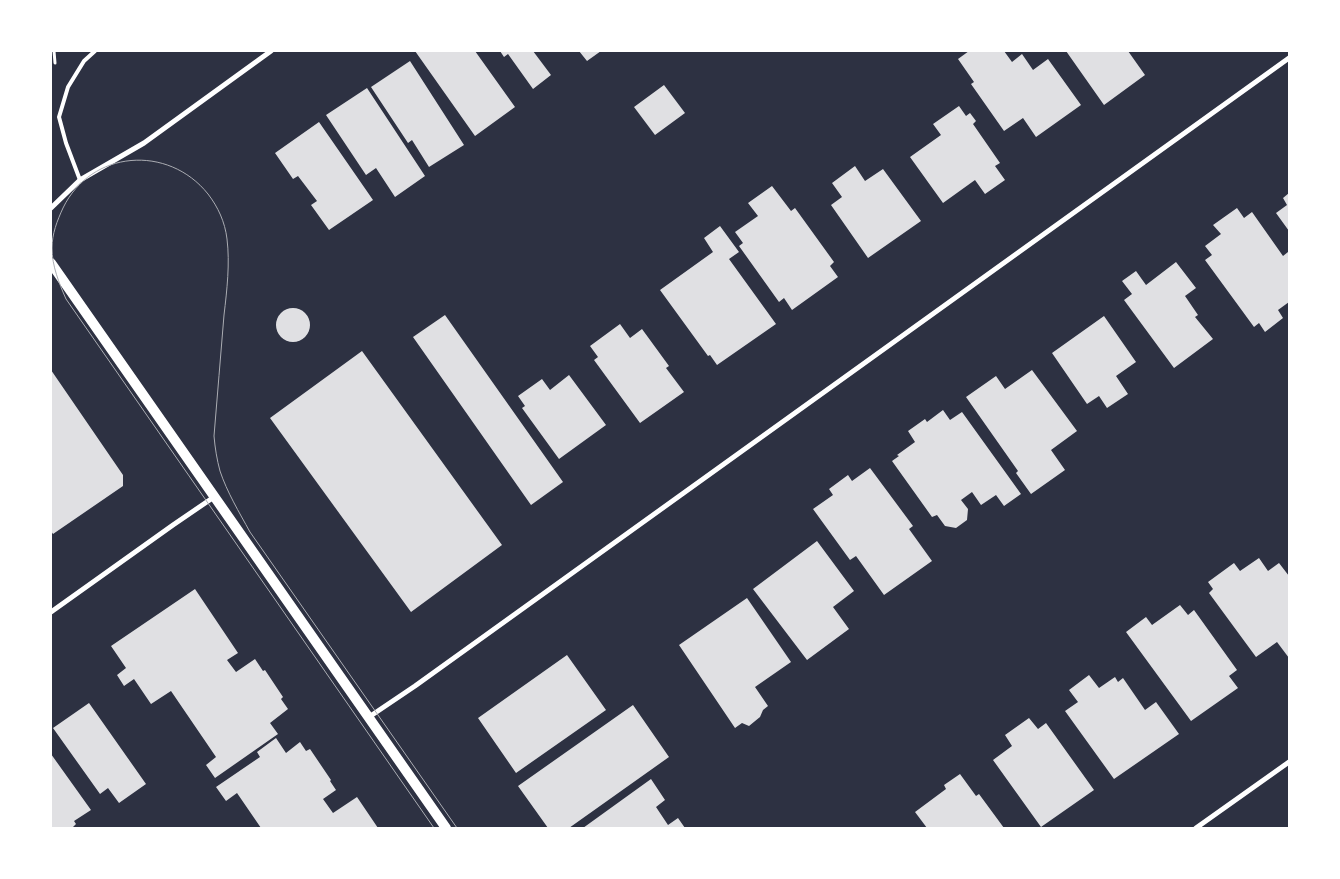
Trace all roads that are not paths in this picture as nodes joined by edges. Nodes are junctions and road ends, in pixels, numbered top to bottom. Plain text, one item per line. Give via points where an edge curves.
1 (95, 51) edge
2 (271, 51) edge
3 (1289, 58) edge
4 (80, 180) junction
5 (51, 208) edge
6 (51, 263) edge
7 (214, 497) junction
8 (51, 612) edge
9 (369, 717) junction
10 (1289, 762) edge
11 (446, 828) edge
12 (1196, 828) edge

1 - 4 lane via 84,61 68,88 60,117
2 - 4 street via 144,143
3 - 9 street
4 - 5 street
6 - 7 main road
7 - 8 street
7 - 9 main road
9 - 11 main road
10 - 12 street

